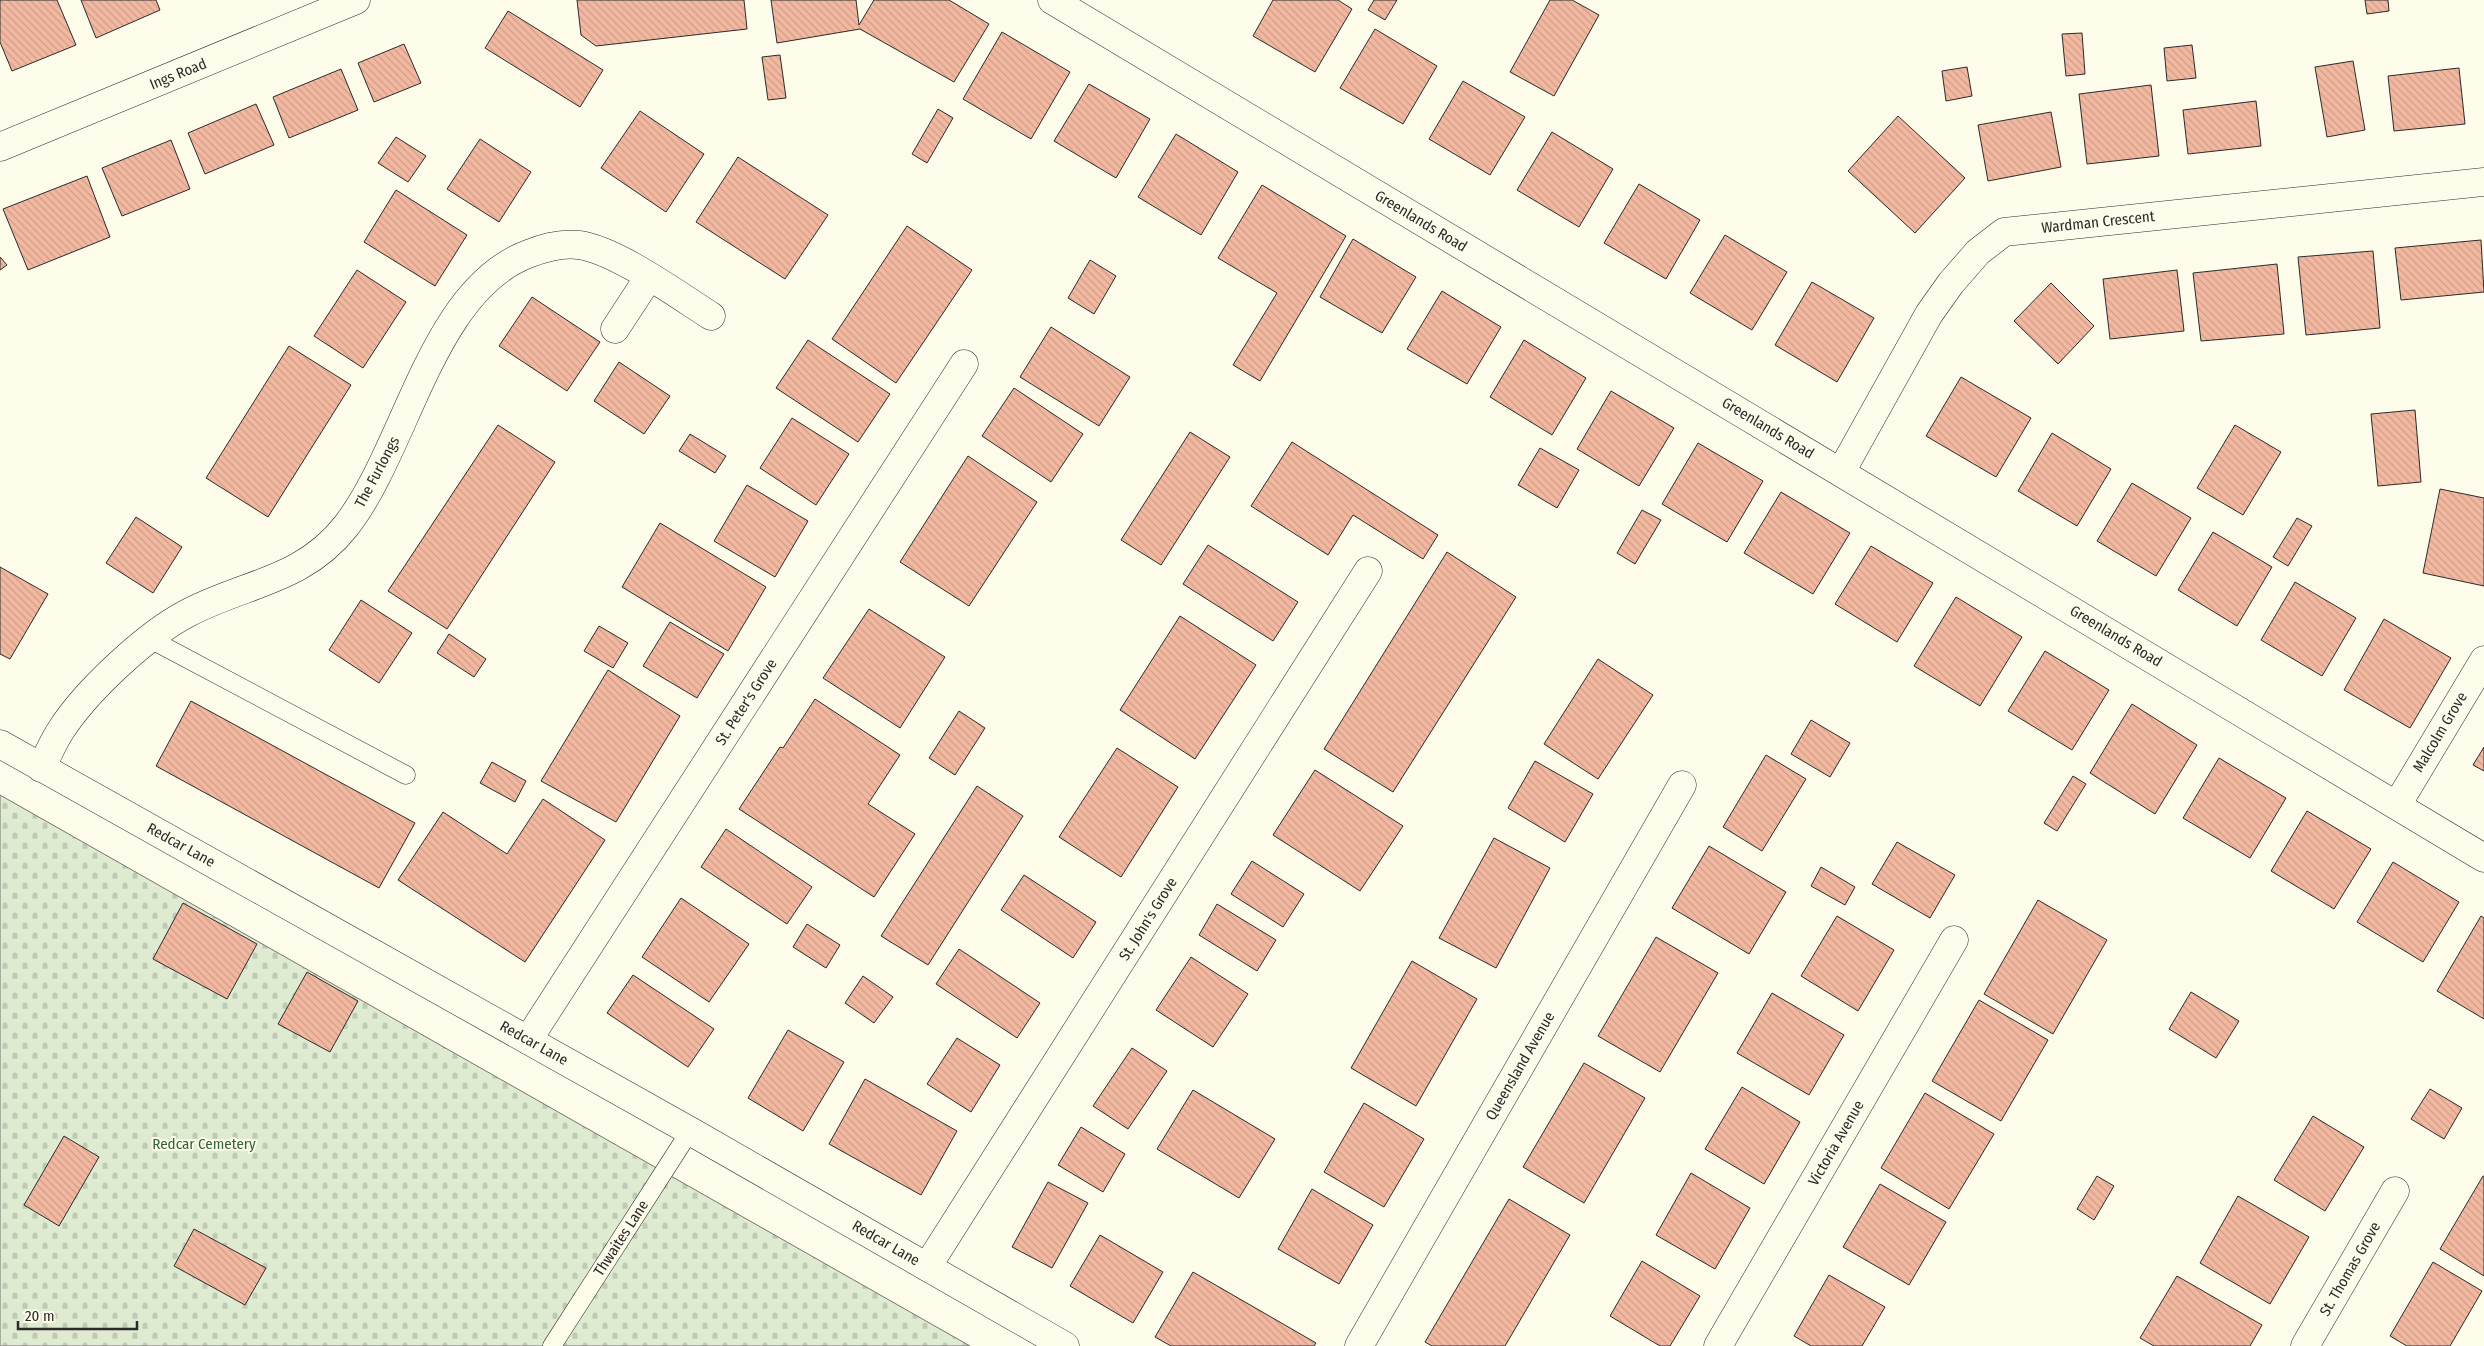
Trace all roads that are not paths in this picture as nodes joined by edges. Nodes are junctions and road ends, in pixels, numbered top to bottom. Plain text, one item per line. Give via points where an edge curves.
1 (356, 0) edge
2 (1052, 0) edge
3 (0, 147) edge
4 (2484, 182) edge
5 (649, 277) junction
6 (711, 316) dead end
7 (615, 329) dead end
8 (964, 364) dead end
9 (1841, 472) junction
10 (1368, 571) dead end
11 (150, 639) junction
12 (2484, 660) edge
13 (0, 744) edge
14 (41, 768) junction
15 (406, 775) dead end
16 (1682, 786) dead end
17 (2397, 805) junction
18 (2484, 858) edge
19 (1954, 940) dead end
20 (528, 1040) junction
21 (690, 1131) junction
22 (2395, 1191) dead end
23 (927, 1267) junction
24 (552, 1346) edge
25 (1065, 1346) edge
26 (1359, 1346) edge
27 (1718, 1346) edge
28 (2305, 1346) edge

1 - 3 street, Ings Road
2 - 9 street, Greenlands Road
4 - 9 street, Wardman Crescent via 2004,232 1978,252 1929,314
5 - 6 street, The Furlongs
5 - 7 street
5 - 11 street, The Furlongs via 605,252 578,245 550,247 528,254 490,276 474,292 437,349 368,494 345,527 316,556 287,574 188,613
8 - 20 street, St. Peter's Grove
9 - 17 street, Greenlands Road
10 - 23 street, St. John's Grove
11 - 14 street, The Furlongs via 88,693 60,730
11 - 15 lane
12 - 17 street, Malcolm Grove
13 - 14 street, Redcar Lane
14 - 20 street, Redcar Lane
16 - 26 street, Queensland Avenue
17 - 18 street, Greenlands Road
19 - 27 street, Victoria Avenue
20 - 21 street, Redcar Lane
21 - 23 street, Redcar Lane
21 - 24 lane, Thwaites Lane
22 - 28 street, St. Thomas Grove
23 - 25 street, Redcar Lane

